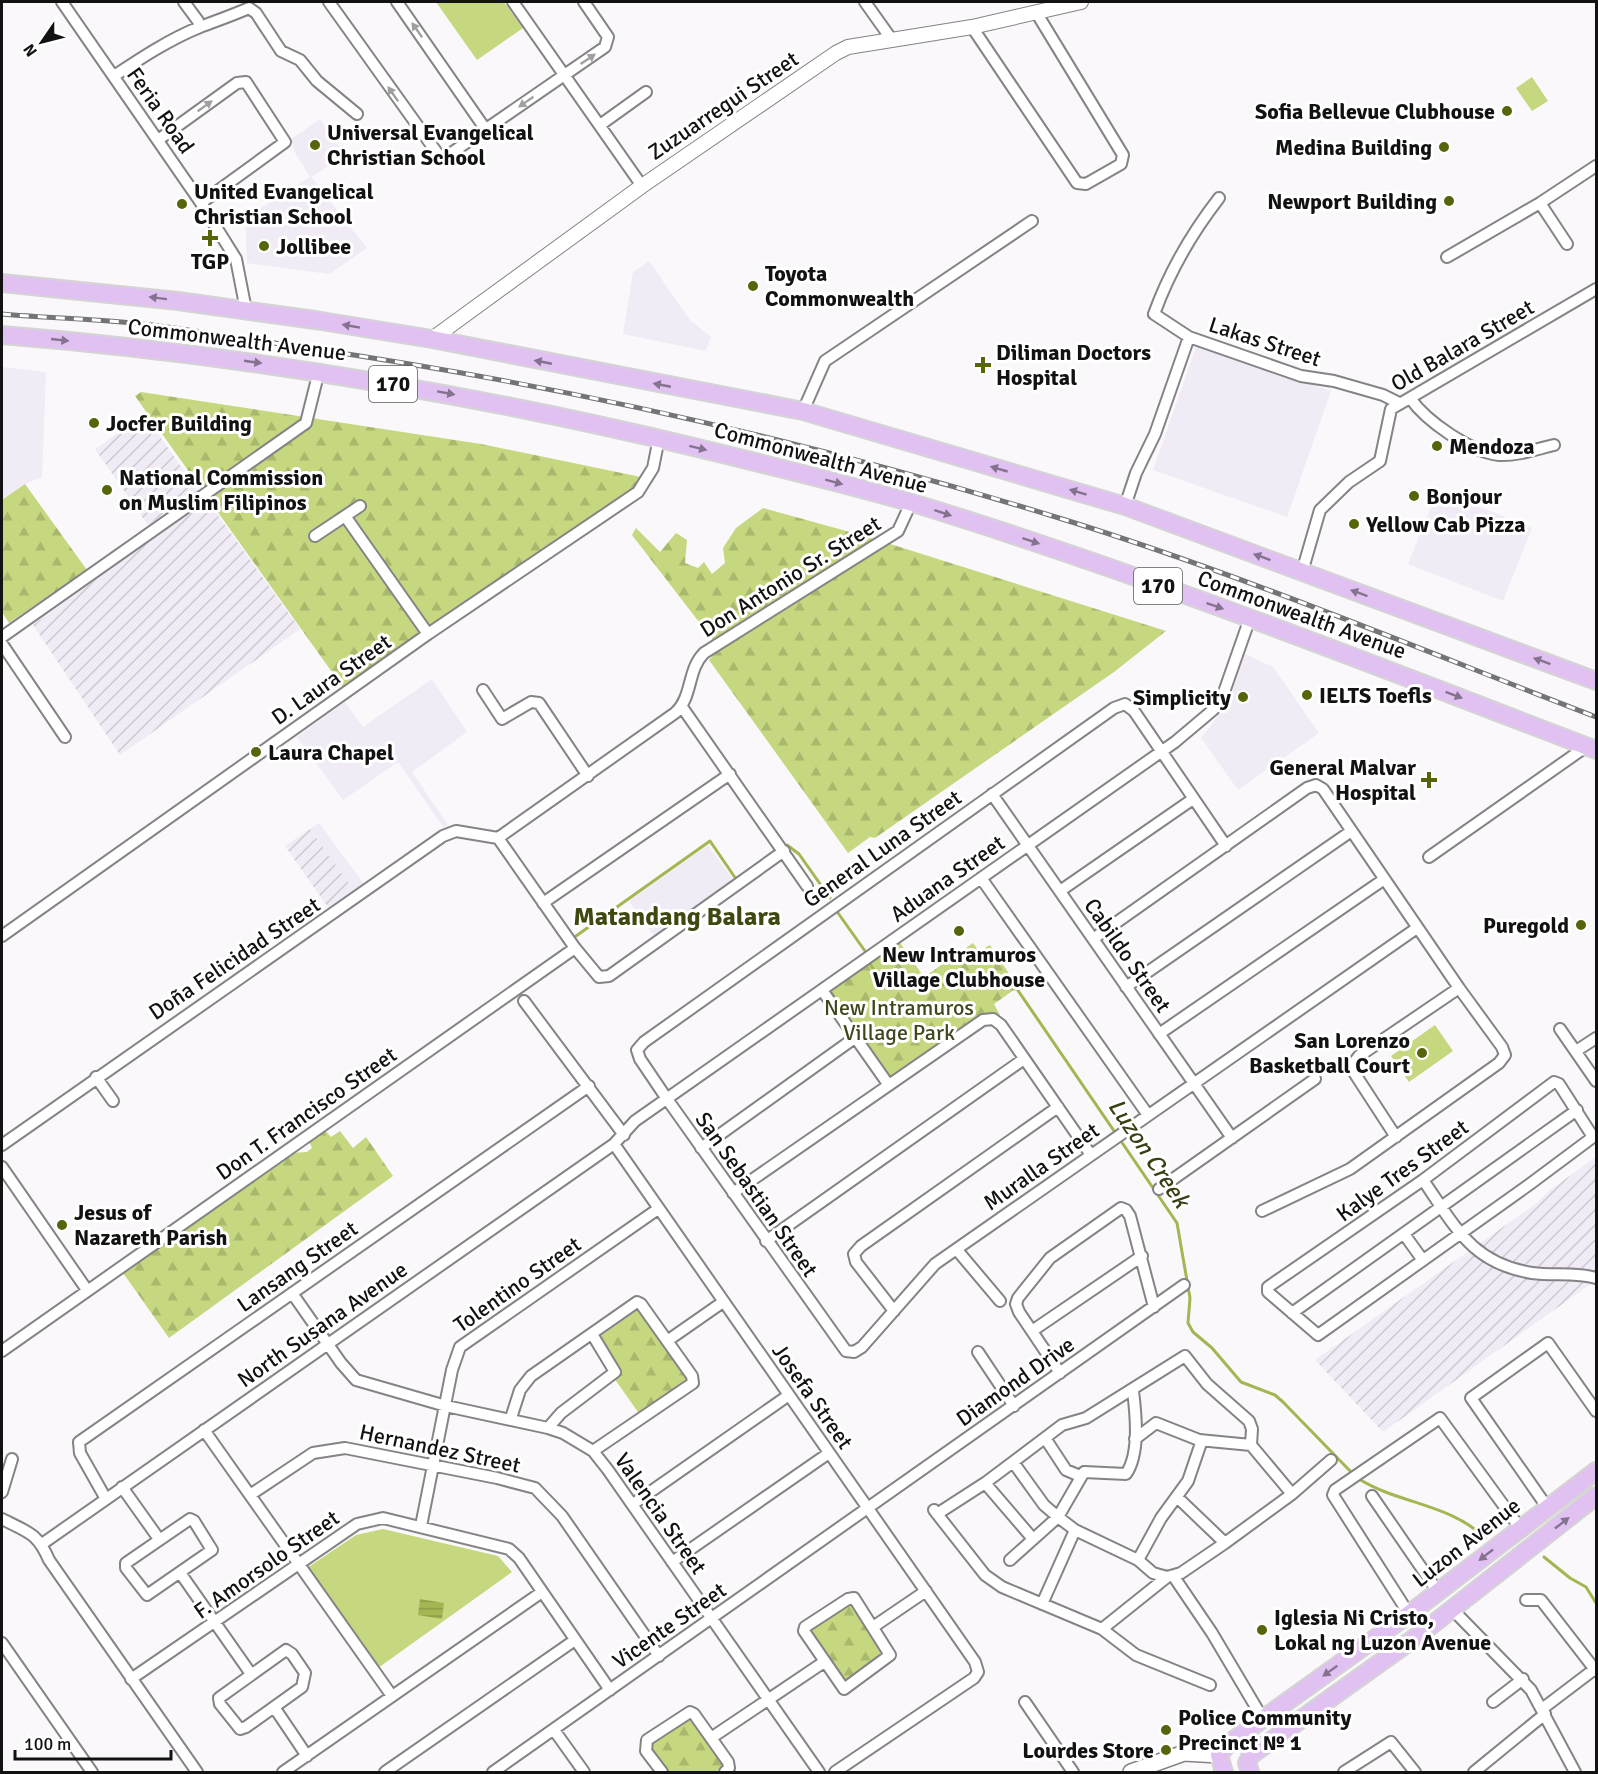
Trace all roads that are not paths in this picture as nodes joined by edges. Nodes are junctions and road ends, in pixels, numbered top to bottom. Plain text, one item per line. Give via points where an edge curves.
1 (62, 2) edge
2 (184, 2) edge
3 (329, 2) edge
4 (397, 2) edge
5 (513, 2) edge
6 (584, 2) edge
7 (865, 2) edge
8 (1081, 2) edge
9 (1036, 12) junction
10 (199, 27) junction
11 (972, 27) junction
12 (892, 40) junction
13 (565, 75) junction
14 (114, 76) junction
15 (646, 92) dead end
16 (357, 114) dead end
17 (600, 125) junction
18 (486, 130) junction
19 (158, 140) junction
20 (1596, 166) edge
21 (642, 186) junction
22 (1220, 198) dead end
23 (201, 203) junction
24 (1540, 203) junction
25 (1032, 221) dead end
26 (1567, 244) dead end
27 (1447, 257) dead end
28 (2, 283) edge
29 (1596, 289) edge
30 (246, 310) junction
31 (2, 335) edge
32 (1189, 337) junction
33 (432, 339) junction
34 (319, 371) junction
35 (1410, 398) junction
36 (1399, 403) junction
37 (803, 411) junction
38 (658, 438) junction
39 (1554, 445) dead end
40 (911, 503) junction
41 (360, 506) dead end
42 (1125, 506) junction
43 (345, 516) junction
44 (315, 536) dead end
45 (1302, 572) junction
46 (1250, 618) junction
47 (428, 634) junction
48 (2, 637) edge
49 (2, 644) edge
50 (1596, 681) edge
51 (483, 690) dead end
52 (682, 707) junction
53 (65, 737) dead end
54 (1592, 748) edge
55 (1161, 752) junction
56 (730, 774) junction
57 (588, 776) junction
58 (992, 794) junction
59 (1194, 799) junction
60 (1350, 832) junction
61 (498, 838) junction
62 (1028, 845) junction
63 (1226, 846) junction
64 (784, 851) junction
65 (1428, 858) dead end
66 (981, 878) junction
67 (1383, 879) junction
68 (807, 886) dead end
69 (1060, 891) junction
70 (543, 903) junction
71 (1417, 928) junction
72 (2, 936) edge
73 (1094, 939) junction
74 (575, 948) junction
75 (1126, 987) junction
76 (1458, 988) junction
77 (822, 990) junction
78 (524, 1001) dead end
79 (1560, 1029) dead end
80 (1160, 1034) junction
81 (856, 1037) junction
82 (1596, 1038) edge
83 (637, 1050) joint
84 (1576, 1051) junction
85 (1024, 1059) junction
86 (96, 1077) junction
87 (1315, 1079) dead end
88 (1596, 1080) edge
89 (1193, 1083) junction
90 (888, 1084) junction
91 (589, 1086) junction
92 (667, 1099) junction
93 (113, 1101) dead end
94 (1058, 1107) junction
95 (1577, 1110) junction
96 (1148, 1115) junction
97 (624, 1135) junction
98 (1396, 1137) junction
99 (1232, 1138) junction
100 (614, 1144) junction
101 (2, 1145) edge
102 (701, 1148) junction
103 (1091, 1155) junction
104 (2, 1167) edge
105 (1423, 1180) junction
106 (1160, 1189) dead end
107 (733, 1193) junction
108 (1442, 1208) junction
109 (658, 1209) junction
110 (1262, 1211) dead end
111 (1460, 1233) junction
112 (1404, 1234) junction
113 (766, 1240) junction
114 (957, 1250) junction
115 (1142, 1256) junction
116 (1422, 1259) junction
117 (1596, 1278) edge
118 (1184, 1285) dead end
119 (87, 1290) junction
120 (292, 1293) junction
121 (1000, 1301) dead end
122 (723, 1302) junction
123 (1154, 1306) junction
124 (894, 1311) junction
125 (1292, 1313) junction
126 (1032, 1331) junction
127 (592, 1334) junction
128 (667, 1341) junction
129 (327, 1344) junction
130 (2, 1351) edge
131 (854, 1352) joint
132 (978, 1352) dead end
133 (1060, 1373) junction
134 (1133, 1391) junction
135 (789, 1395) junction
136 (446, 1406) junction
137 (1014, 1406) junction
138 (1596, 1411) edge
139 (511, 1418) junction
140 (548, 1428) junction
141 (204, 1430) junction
142 (1045, 1438) junction
143 (1135, 1439) junction
144 (1202, 1440) junction
145 (1251, 1445) junction
146 (593, 1451) junction
147 (829, 1453) junction
148 (12, 1459) dead end
149 (1331, 1460) dead end
150 (1013, 1462) junction
151 (433, 1465) junction
152 (1596, 1465) edge
153 (1596, 1471) edge
154 (1080, 1476) junction
155 (1582, 1480) junction
156 (986, 1483) junction
157 (122, 1487) junction
158 (2, 1492) edge
159 (1292, 1494) junction
160 (250, 1495) junction
161 (1372, 1496) dead end
162 (1596, 1496) edge
163 (1177, 1497) junction
164 (106, 1499) junction
165 (633, 1504) junction
166 (1547, 1507) junction
167 (868, 1508) junction
168 (1058, 1517) junction
169 (2, 1519) edge
170 (421, 1526) junction
171 (1520, 1528) junction
172 (1075, 1530) junction
173 (159, 1539) junction
174 (1033, 1539) junction
175 (1225, 1543) junction
176 (42, 1544) junction
177 (1010, 1560) dead end
178 (1138, 1560) junction
179 (672, 1562) junction
180 (299, 1566) junction
181 (181, 1574) junction
182 (1170, 1577) junction
183 (926, 1591) junction
184 (542, 1592) junction
185 (1438, 1592) junction
186 (1526, 1600) dead end
187 (1042, 1604) junction
188 (1452, 1609) junction
189 (1409, 1614) junction
190 (711, 1619) junction
191 (214, 1624) junction
192 (873, 1627) junction
193 (1101, 1629) junction
194 (575, 1640) junction
195 (2, 1643) edge
196 (659, 1656) junction
197 (824, 1662) junction
198 (1596, 1670) edge
199 (251, 1674) junction
200 (131, 1679) junction
201 (1523, 1679) junction
202 (1210, 1684) dead end
203 (610, 1690) junction
204 (392, 1696) junction
205 (768, 1700) junction
206 (1025, 1702) dead end
207 (1493, 1702) dead end
208 (274, 1707) junction
209 (1543, 1711) junction
210 (1263, 1719) junction
211 (554, 1730) junction
212 (711, 1738) junction
213 (1219, 1755) junction
214 (307, 1756) junction
215 (1249, 1766) edge
216 (92, 1773) edge
217 (197, 1773) edge
218 (283, 1773) edge
219 (385, 1773) edge
220 (493, 1773) edge
221 (584, 1773) edge
222 (662, 1773) edge
223 (725, 1773) edge
224 (819, 1773) edge
225 (835, 1773) edge
226 (1073, 1773) edge
227 (1131, 1773) edge
228 (1224, 1773) edge
229 (1344, 1773) edge
230 (1415, 1773) edge
231 (1474, 1773) edge
232 (1575, 1773) edge

1 - 14 street, Feria Road
2 - 10 street
18 -> 3 street via 440,158
18 -> 4 street
5 - 13 street
13 -> 6 street via 609,43 609,37
7 - 12 street
8 - 9 street, Zuzuarregui Street
9 - 11 street, Zuzuarregui Street
9 - 11 street via 1123,155 1121,164 1086,184 1077,183
10 - 14 street
10 - 16 street via 249,8 253,10 281,51 300,60 317,81
11 - 12 street, Zuzuarregui Street
12 - 21 street, Zuzuarregui Street via 848,47 836,53
13 - 17 street
13 -> 18 street
14 - 19 street, Feria Road
15 - 17 street
17 - 21 street
19 - 23 street, Feria Road
19 -> 23 street via 237,83 246,82 285,142
20 - 24 street
21 - 33 street, Zuzuarregui Street
22 - 32 street via 1176,261 1154,314
23 - 30 street, Feria Road via 236,259
24 - 26 street
24 - 27 street
25 - 37 street via 825,362
30 -> 28 main road, Commonwealth Avenue / 170
29 - 35 street, Old Balara Street
33 -> 30 main road, Commonwealth Avenue / 170
31 -> 34 main road, Commonwealth Avenue / 170
32 - 36 street, Lakas Street via 1301,376 1334,381
32 - 42 street, Lakas Street
37 -> 33 main road, Commonwealth Avenue / 170
34 -> 38 main road, Commonwealth Avenue / 170 via 520,407
34 - 48 street via 306,423
35 - 36 street, Old Balara Street
35 - 39 street via 1427,418 1485,452 1508,455
36 - 45 street, Old Balara Street via 1388,414 1380,461 1349,482 1320,510
42 -> 37 main road, Commonwealth Avenue / 170
38 -> 40 main road, Commonwealth Avenue / 170
38 - 47 street, D. Laura Street via 652,468 638,492
40 -> 46 main road, Commonwealth Avenue / 170
40 - 52 street, Don Antonio Sr. Street via 898,531 704,653 696,662
41 - 43 street
45 -> 42 main road, Commonwealth Avenue / 170
43 - 44 street
43 - 47 street
50 -> 45 main road, Commonwealth Avenue / 170
46 -> 54 main road, Commonwealth Avenue / 170
46 - 55 street, Aduana Street via 1223,695 1213,710
47 - 72 street, D. Laura Street
49 - 53 street
51 - 57 street via 502,719 531,702 538,703
52 - 56 street
52 - 57 street
54 - 65 street
55 - 58 street, General Luna Street via 1125,704
55 - 59 street
55 - 62 street, Aduana Street
56 - 64 street
56 - 70 street
57 - 61 street
58 - 62 street, Cabildo Street
58 - 83 street, General Luna Street
59 - 63 street
59 - 69 street
60 - 63 street via 1323,789 1316,785
60 - 67 street
60 - 75 street
61 - 70 street
61 - 86 street, Doña Felicidad Street via 456,831 443,836
62 - 66 street, Aduana Street
62 - 69 street, Cabildo Street
63 - 73 street
64 - 68 street
64 - 74 street via 609,976 599,977
66 - 77 street, Aduana Street
66 - 96 street
67 - 71 street
67 - 80 street
69 - 73 street, Cabildo Street
70 - 74 street
71 - 76 street
71 - 89 street, Muralla Street
73 - 75 street, Cabildo Street
74 - 119 street, Don T. Francisco Street
75 - 80 street, Cabildo Street
76 - 98 street via 1353,1064 1355,1074
76 - 98 street via 1505,1056
77 - 81 street
77 - 92 street, Aduana Street
78 - 91 street
79 - 84 street
80 - 89 street, Cabildo Street
81 - 90 street
81 - 102 street
82 - 84 street
83 - 92 street, San Sebastian Street
84 - 88 street
85 - 90 street via 1001,1025 993,1019 983,1020
85 - 94 street
85 - 113 street
86 - 93 street
86 - 101 street, Doña Felicidad Street
87 - 99 street
89 - 96 street, Muralla Street
89 - 99 street, Cabildo Street
90 - 107 street
91 - 97 street
91 - 120 street, Lansang Street
92 - 97 street, Aduana Street via 635,1121
92 - 102 street, San Sebastian Street
94 - 103 street
94 - 124 street via 854,1254
95 - 105 street, Kalye Tres Street via 1557,1082
95 - 108 street
95 - 111 street via 1593,1137
96 - 103 street, Muralla Street
97 - 100 street, North Susana Avenue
98 - 110 street via 1337,1177
99 - 106 street
100 - 109 street, Josefa Street
100 - 129 street, North Susana Avenue
102 - 107 street, San Sebastian Street
103 - 114 street, Muralla Street
104 - 119 street
105 - 108 street
105 - 125 street, Kalye Tres Street via 1268,1287 1268,1292
107 - 113 street, San Sebastian Street
108 - 111 street
108 - 112 street
109 - 122 street, Josefa Street
109 - 136 street, Tolentino Street via 460,1347 455,1355
111 - 116 street
111 - 117 street via 1476,1251 1506,1266 1532,1273
112 - 116 street
112 - 125 street
113 - 131 street, San Sebastian Street via 838,1343 846,1351
114 - 121 street
114 - 124 street, Muralla Street via 927,1272
115 - 123 street
115 - 126 street
115 - 126 street via 1126,1210 1121,1208 1039,1268 1016,1304
116 - 125 street via 1318,1335
118 - 123 street, Diamond Drive
119 - 130 street, Don T. Francisco Street
120 - 129 street, Valencia Street
120 - 164 street, Lansang Street via 79,1442 80,1453
122 - 128 street
122 - 135 street, Josefa Street
123 - 133 street, Diamond Drive
124 - 131 street, Muralla Street
126 - 133 street
127 - 128 street via 637,1302
127 - 139 street via 531,1376 520,1390
127 - 140 street via 615,1372 561,1413
128 - 146 street via 693,1383
129 - 136 street, Valencia Street via 356,1380
129 - 141 street, North Susana Avenue
132 - 137 street
133 - 137 street, Diamond Drive
134 - 142 street via 1076,1422 1062,1425
134 - 143 street
134 - 145 street via 1185,1356 1207,1384 1249,1421
135 - 147 street, Josefa Street
135 - 165 street
136 - 139 street, Valencia Street
136 - 151 street, Tolentino Street
137 - 167 street, Diamond Drive
138 - 166 street via 1548,1343 1471,1398
139 - 140 street, Valencia Street
140 - 146 street, Valencia Street
141 - 157 street, North Susana Avenue
141 - 160 street
142 - 150 street
142 - 154 street via 1066,1470
143 - 144 street via 1156,1423
143 - 154 street via 1132,1465 1126,1474 1090,1471
144 - 145 street
144 - 163 street via 1188,1481
145 - 159 street
146 - 165 street, Valencia Street
147 - 167 street, Josefa Street
147 - 179 street
148 - 158 street
149 - 159 street
150 - 156 street
150 - 168 street via 1044,1505
151 - 160 street, Hernandez Street via 329,1448 313,1453
151 - 170 street, Tolentino Street
151 - 196 street, Hernandez Street via 535,1488 550,1502
152 - 155 main road, Luzon Avenue
153 - 155 main road, Luzon Avenue
154 - 168 street
155 - 166 main road, Luzon Avenue
156 - 174 street
156 - 187 street via 936,1512 986,1575
157 - 164 street, North Susana Avenue
157 - 173 street
159 - 175 street
160 - 180 street
161 - 185 street
188 -> 162 main road, Luzon Avenue
163 - 175 street
163 - 178 street
164 - 176 street, North Susana Avenue
165 - 179 street, Valencia Street
166 - 171 main road, Luzon Avenue
167 - 183 street, Josefa Street
167 - 190 street, Vicente Street
168 - 172 street
168 - 174 street
169 - 176 street via 31,1532
170 - 180 street, F. Amorsolo Street via 383,1518 357,1524
170 - 184 street, F. Amorsolo Street via 509,1549
171 -> 185 main road, Luzon Avenue
171 - 189 street via 1440,1418 1334,1492
172 - 178 street
172 - 187 street
173 - 181 street via 190,1519 211,1545 209,1554
173 - 181 street via 129,1559 126,1568 147,1595
174 - 177 street
175 - 182 street
176 - 200 street
178 - 182 street via 1153,1573
179 - 190 street, Valencia Street
180 - 191 street, F. Amorsolo Street
180 - 204 street
181 - 191 street
182 - 193 street
182 - 210 street via 1212,1633
183 - 192 street
183 - 225 street, Josefa Street via 978,1672
184 - 194 street, F. Amorsolo Street
184 - 204 street
185 - 189 main road, Luzon Avenue
186 - 198 street via 1541,1600
187 - 193 street
188 - 201 street
188 - 215 main road, Luzon Avenue
189 -> 210 main road, Luzon Avenue
190 - 196 street, Vicente Street
190 - 205 street, Valencia Street
191 - 199 street
191 - 200 street, F. Amorsolo Street
192 - 197 street via 890,1655 847,1688 842,1687
192 - 197 street via 854,1598 805,1627 805,1636
193 - 202 street via 1136,1655
194 - 203 street, F. Amorsolo Street
194 - 219 street
195 - 216 street
196 - 203 street, Vicente Street
197 - 205 street
198 - 209 street
199 - 208 street via 224,1692 220,1704 240,1729
199 - 208 street via 279,1653 286,1650 292,1654 306,1680 302,1688
200 - 217 street
201 - 207 street
201 - 209 street
203 - 211 street, Vicente Street
204 - 214 street
205 - 212 street
205 - 224 street, Valencia Street
206 - 226 street
208 - 214 street
209 - 231 street
209 - 232 street
210 - 213 main road, Luzon Avenue
211 - 220 street, Vicente Street
211 - 221 street
212 - 222 street via 690,1712 647,1740 645,1746
212 - 223 street via 728,1762
213 - 227 main road via 1184,1754
213 - 228 main road
214 - 218 street
229 - 230 street via 1391,1742

